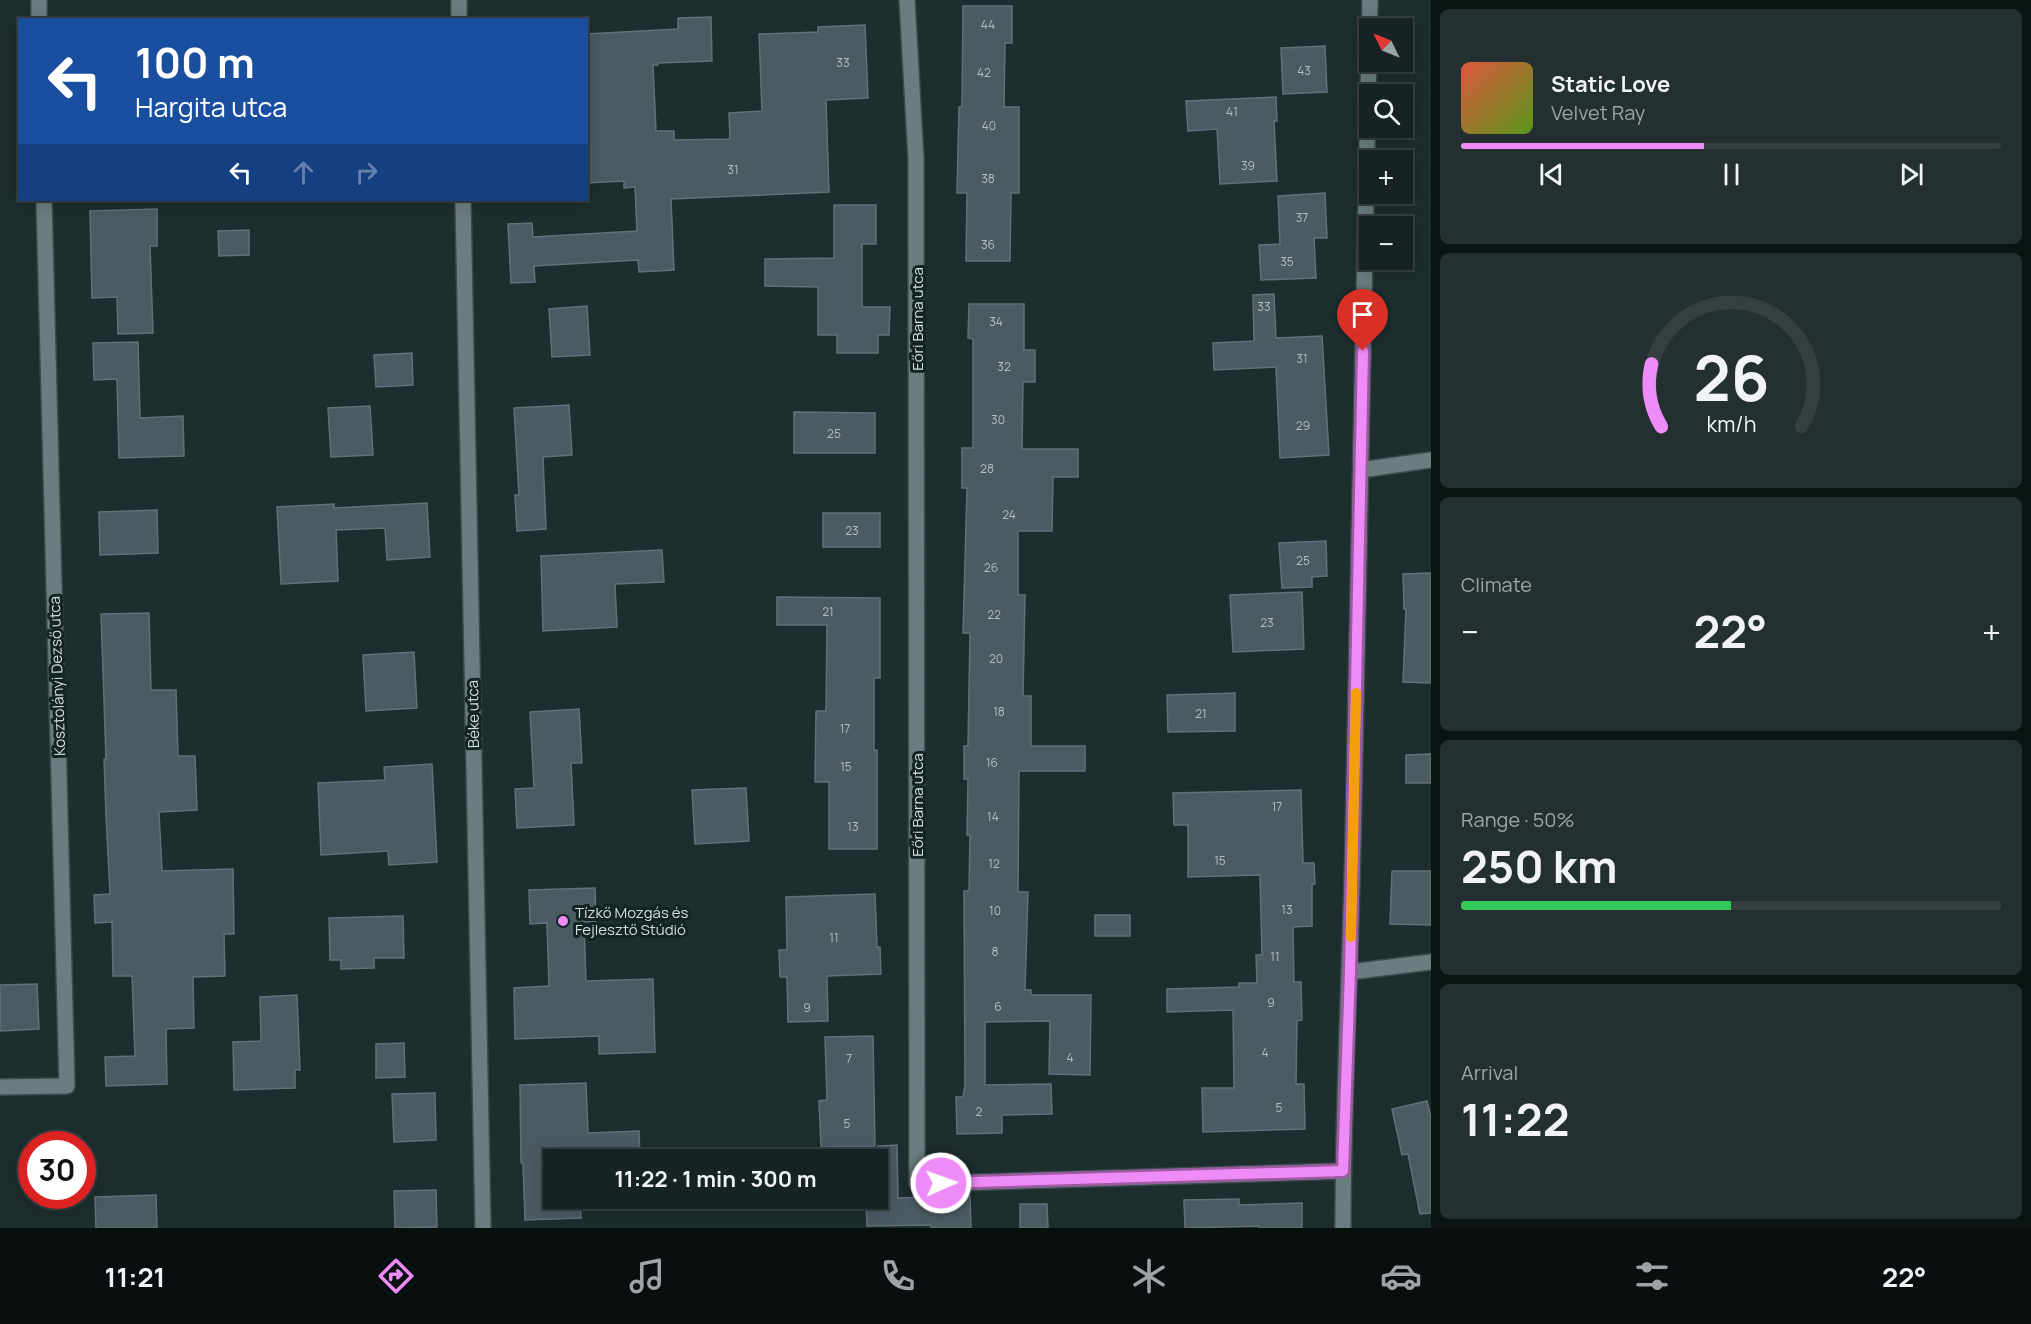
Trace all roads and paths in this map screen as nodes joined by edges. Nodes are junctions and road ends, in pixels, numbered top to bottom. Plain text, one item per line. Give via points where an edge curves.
1 (39, 0) edge
2 (459, 0) edge
3 (907, 0) edge
4 (1370, 0) edge
5 (39, 18) edge
6 (459, 18) edge
7 (44, 201) edge
8 (463, 201) edge
9 (1431, 460) edge
10 (1361, 470) junction
11 (1431, 962) edge
12 (1350, 972) junction
13 (0, 1087) edge
14 (1343, 1171) junction
15 (483, 1228) edge
16 (1344, 1228) edge

1 - 5 street
2 - 6 street
3 - 14 street, Eőri Barna utca via 916,159 917,1184
4 - 10 street
7 - 13 street, Kosztolányi Dezső utca via 67,1086
8 - 15 street, Béke utca
9 - 10 street
10 - 12 street
11 - 12 street
12 - 14 street
14 - 16 street

